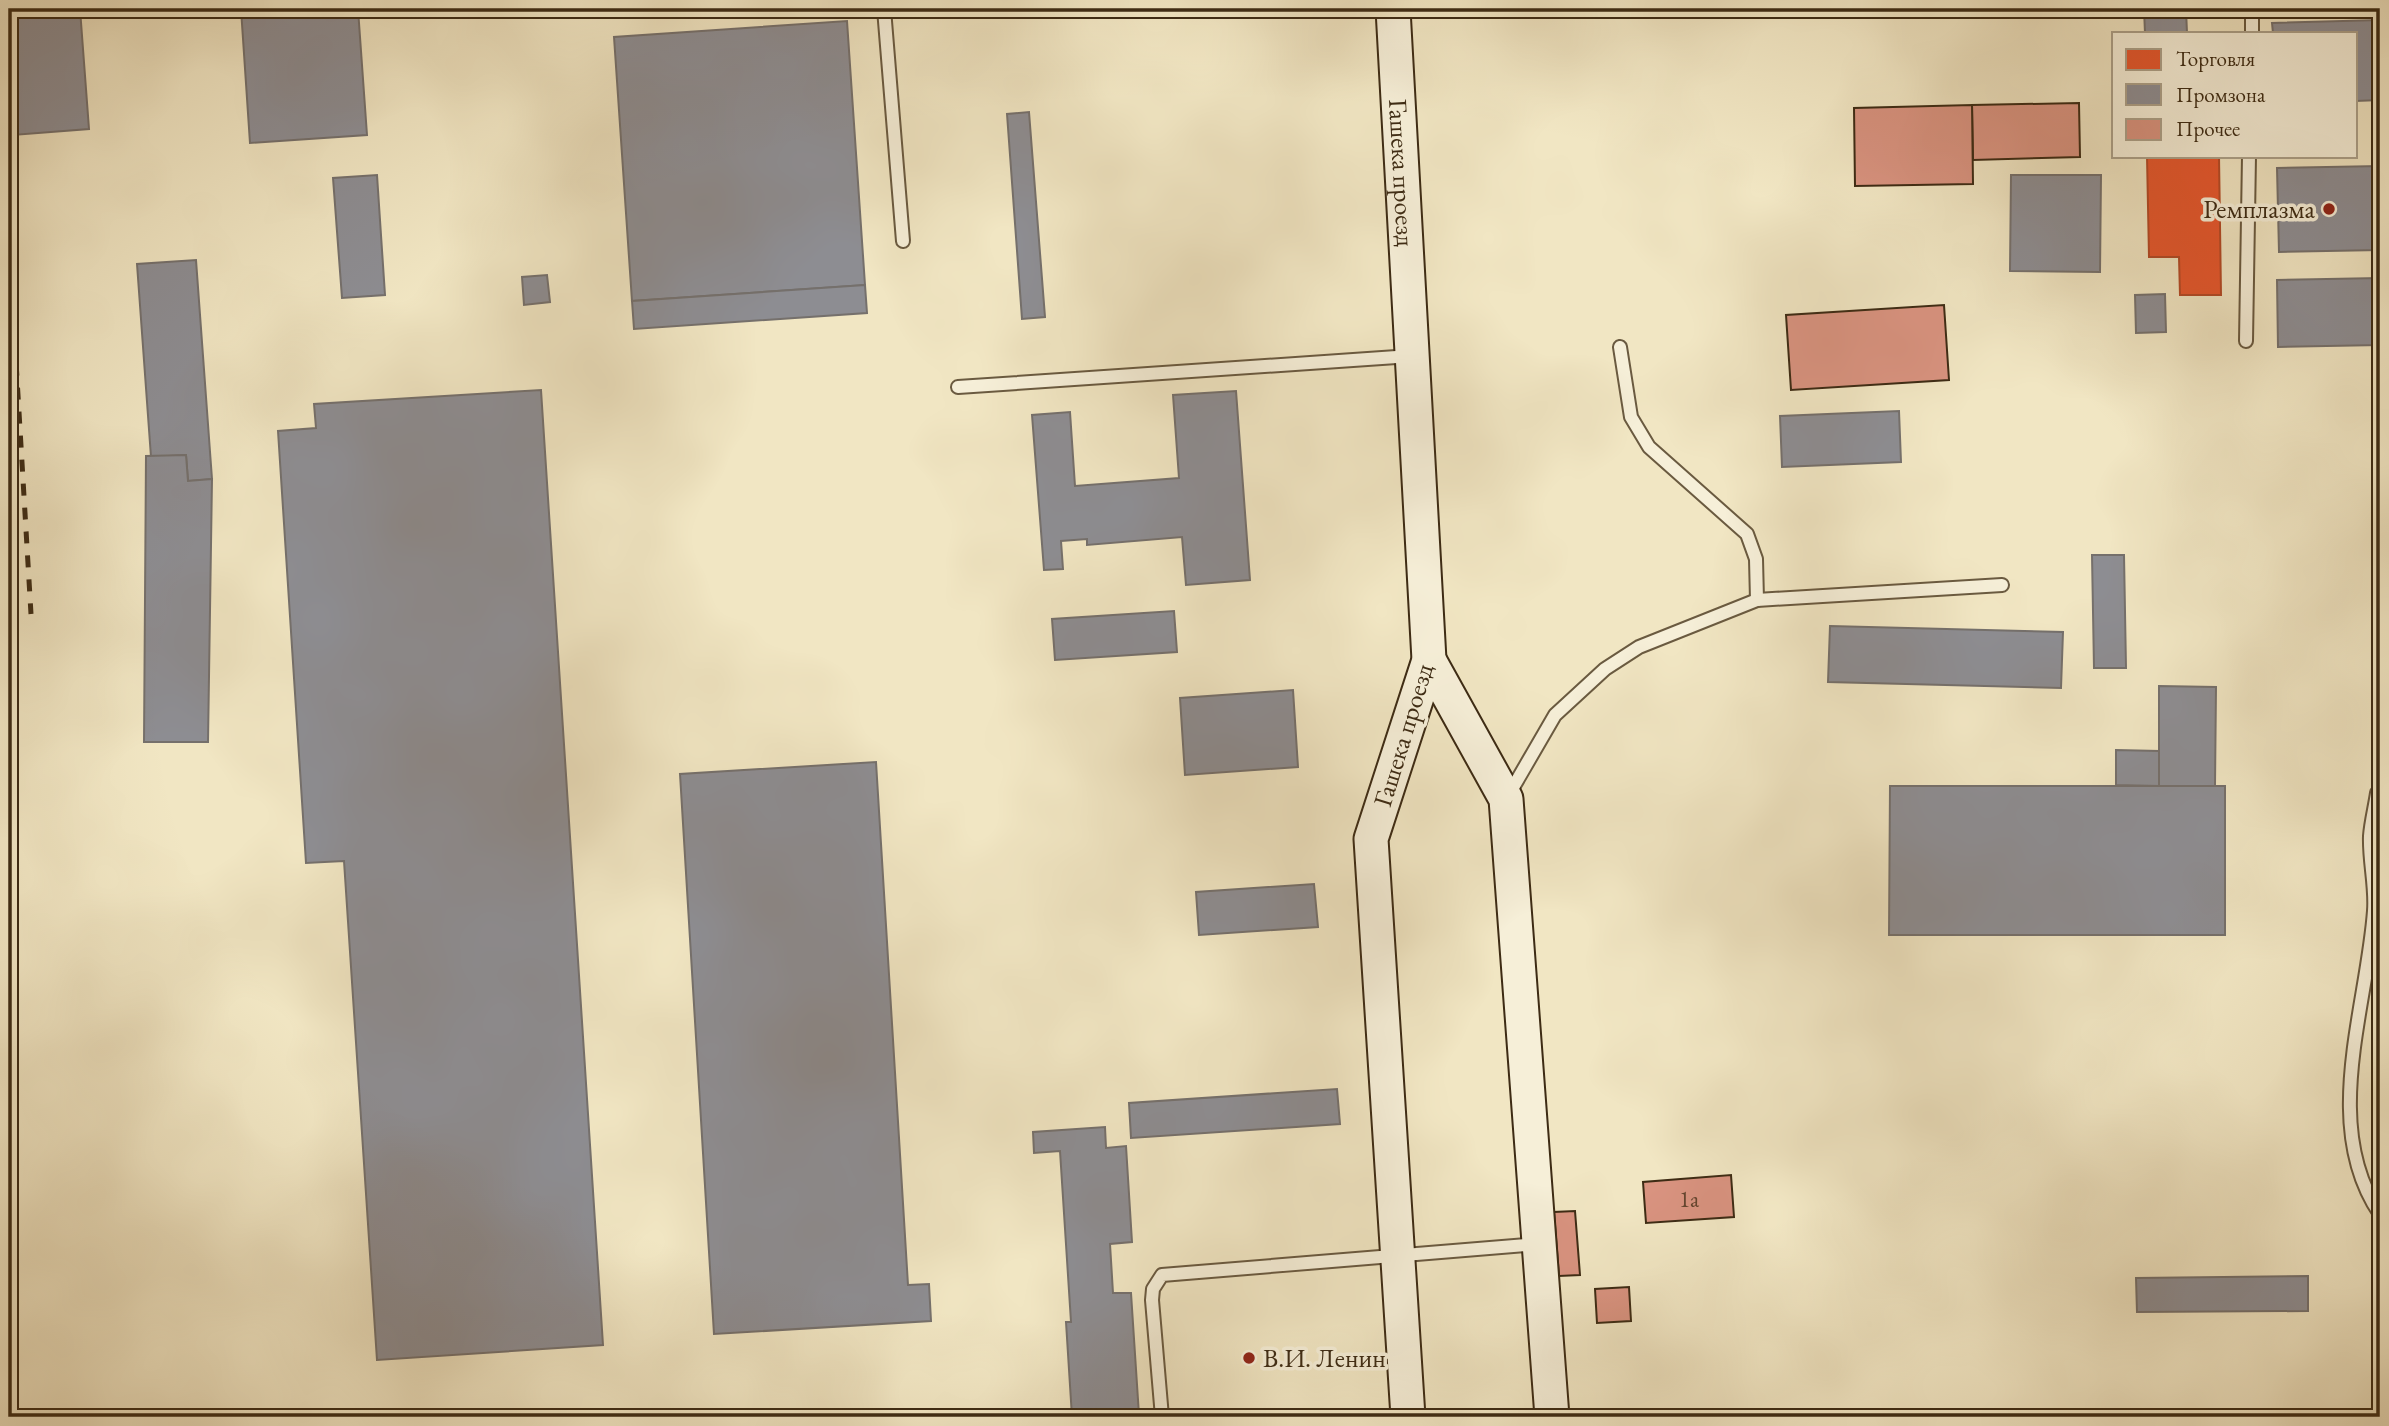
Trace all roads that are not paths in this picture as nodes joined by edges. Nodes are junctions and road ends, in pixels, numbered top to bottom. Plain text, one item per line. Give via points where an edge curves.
1 (884, 9) edge
2 (1393, 9) edge
3 (2252, 9) edge
4 (2252, 32) edge
5 (2249, 158) edge
6 (903, 241) dead end
7 (2246, 341) dead end
8 (1620, 347) dead end
9 (1412, 356) junction
10 (957, 387) dead end
11 (2002, 585) dead end
12 (1757, 600) junction
13 (1429, 660) junction
14 (2377, 793) dead end
15 (1506, 799) junction
16 (2380, 1214) edge
17 (1539, 1244) junction
18 (1396, 1255) junction
19 (1163, 1417) edge
20 (1408, 1417) edge
21 (1552, 1417) edge

1 - 6 lane
2 - 9 street, Гашека проезд
3 - 4 lane
5 - 7 lane
8 - 12 lane via 1631,417 1649,447 1747,534 1756,559
9 - 10 lane
9 - 13 street, Гашека проезд
11 - 12 lane
12 - 15 lane via 1639,647 1605,668 1555,715
13 - 15 street
13 - 18 street, Гашека проезд via 1371,839
14 - 16 lane via 2370,835 2374,908 2353,1054 2350,1110 2360,1173
15 - 17 street
17 - 18 lane
17 - 21 street
18 - 19 lane via 1162,1275 1152,1300
18 - 20 street, Гашека проезд

